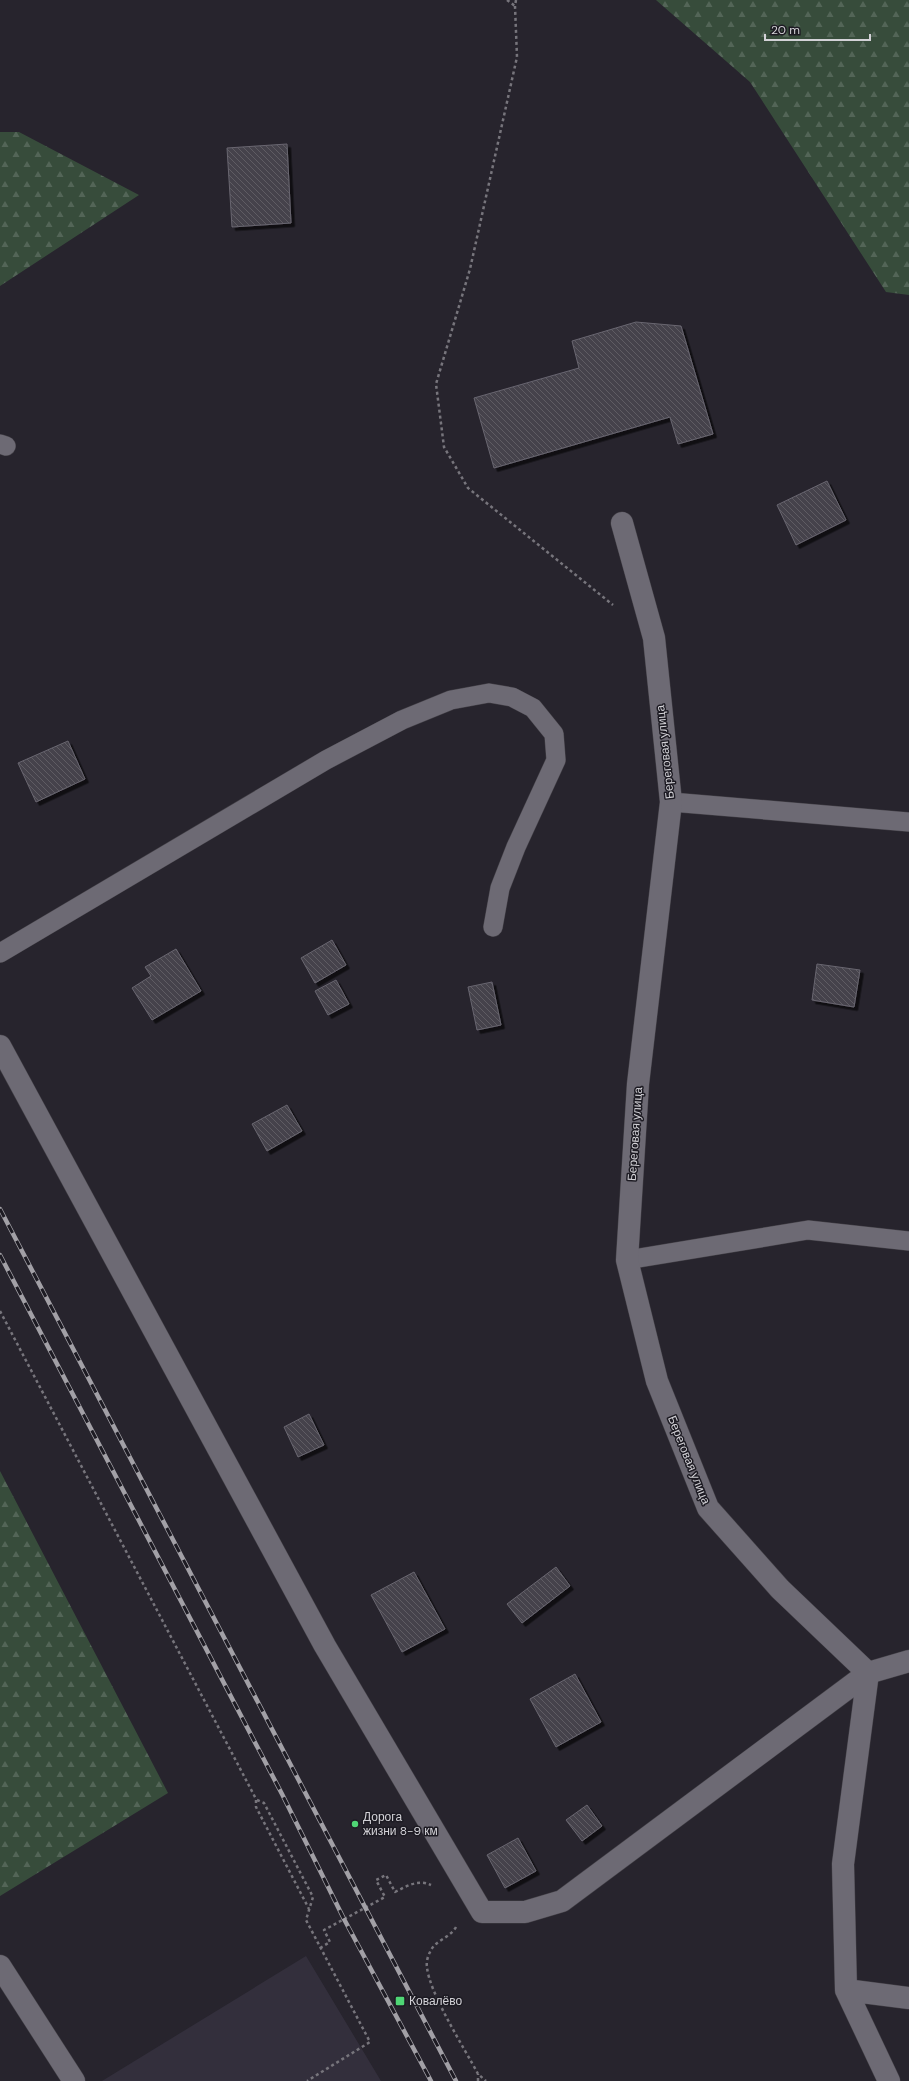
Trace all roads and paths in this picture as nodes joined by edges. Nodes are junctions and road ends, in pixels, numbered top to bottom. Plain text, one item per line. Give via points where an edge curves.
1 (507, 0) edge
2 (516, 0) edge
3 (515, 6) junction
4 (622, 523) dead end
5 (616, 608) dead end
6 (671, 802) junction
7 (909, 822) edge
8 (493, 928) dead end
9 (0, 953) edge
10 (0, 1046) edge
11 (909, 1241) edge
12 (627, 1260) junction
13 (0, 1311) edge
14 (909, 1661) edge
15 (868, 1673) junction
16 (256, 1799) junction
17 (400, 1890) dead end
18 (309, 1909) junction
19 (457, 1925) dead end
20 (320, 1948) junction
21 (0, 1966) edge
22 (846, 1990) junction
23 (909, 1998) edge
24 (478, 2074) junction
25 (74, 2081) edge
26 (306, 2081) edge
27 (478, 2081) edge
28 (486, 2081) edge
29 (888, 2081) edge

1 - 3 path
2 - 3 path
3 - 5 path via 517,57 470,269 436,384 444,447 468,488
4 - 6 street, Береговая улица via 654,638
6 - 7 lane
6 - 12 street, Береговая улица via 638,1084
8 - 9 lane via 500,888 556,760 554,734 533,708 512,698 489,693 451,700 402,720 326,760
10 - 15 street via 325,1646 482,1912 525,1912 562,1901
11 - 12 lane via 808,1230
12 - 15 street, Береговая улица via 657,1381 708,1508 780,1589
13 - 16 path
14 - 15 street
15 - 22 street via 843,1864
16 - 18 path via 256,1807
16 - 18 path via 264,1804 313,1897
17 - 20 path via 395,1892 386,1875 376,1880 385,1898 324,1930 330,1942
18 - 20 path via 306,1920
19 - 24 path via 454,1932 430,1950 426,1965 431,1985
20 - 26 path via 370,2042
21 - 25 street
22 - 23 street
22 - 29 street
24 - 27 path
24 - 28 path

